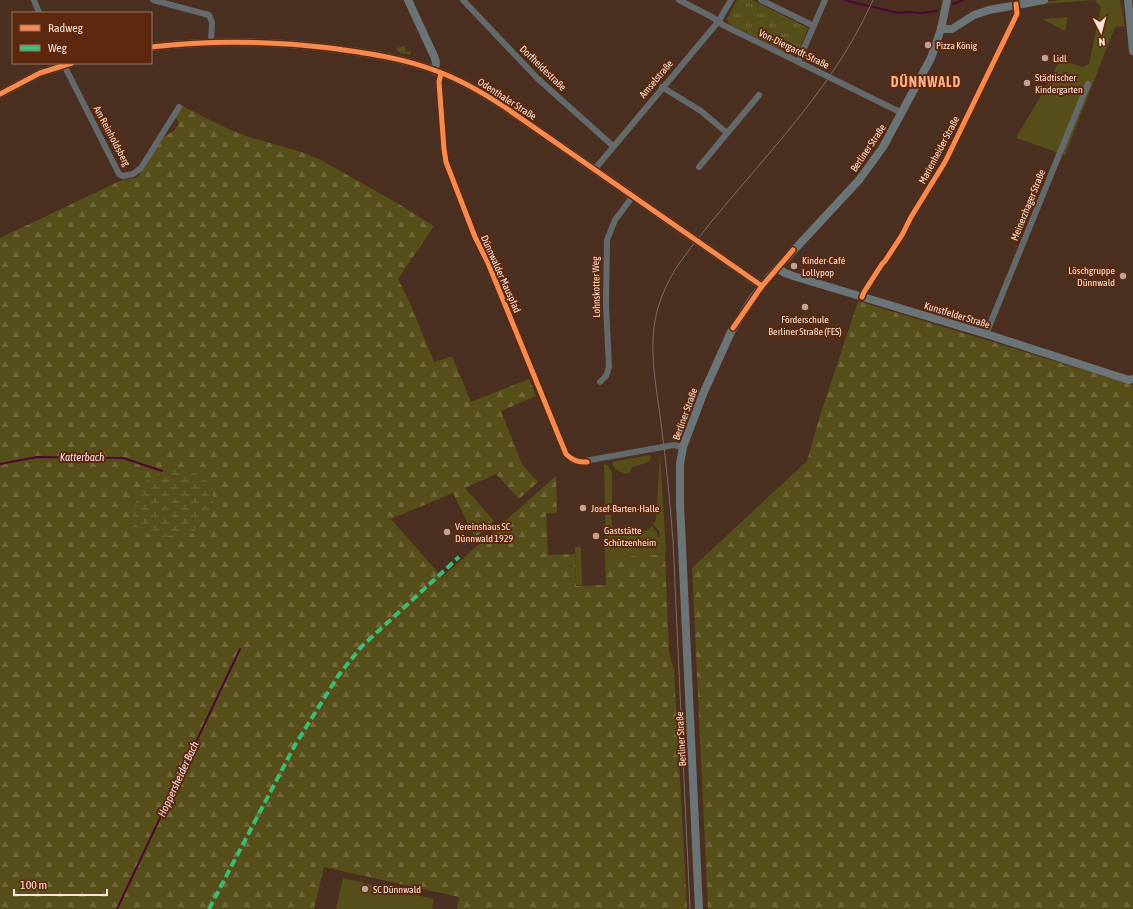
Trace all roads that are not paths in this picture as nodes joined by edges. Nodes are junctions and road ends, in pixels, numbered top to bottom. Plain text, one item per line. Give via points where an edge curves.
1 (34, 0) edge
2 (153, 0) edge
3 (408, 0) edge
4 (463, 0) edge
5 (679, 0) edge
6 (731, 0) edge
7 (762, 0) edge
8 (825, 0) edge
9 (947, 0) edge
10 (1044, 0) edge
11 (1128, 0) edge
12 (1016, 4) junction
13 (39, 12) edge
14 (718, 22) junction
15 (814, 26) junction
16 (941, 29) junction
17 (210, 42) junction
18 (152, 47) edge
19 (1133, 51) edge
20 (798, 62) junction
21 (59, 65) edge
22 (438, 72) junction
23 (1088, 84) dead end
24 (662, 87) junction
25 (0, 94) edge
26 (759, 95) dead end
27 (179, 107) dead end
28 (902, 113) junction
29 (727, 133) junction
30 (613, 146) junction
31 (699, 167) dead end
32 (594, 170) junction
33 (632, 196) junction
34 (777, 268) junction
35 (762, 286) junction
36 (862, 297) junction
37 (986, 334) junction
38 (1133, 379) edge
39 (600, 382) dead end
40 (684, 447) junction
41 (699, 909) edge

1 - 13 street
2 - 17 street via 209,15 212,22
3 - 22 main road, Dünnwalder Mauspfad via 434,56
4 - 30 street, Dorfheidestraße via 538,78
5 - 14 street, Von-Diergardt-Straße
6 - 14 street, Amselstraße
7 - 15 street
8 - 15 street
9 - 16 main road, Berliner Straße
10 - 12 main road
11 - 19 main road
12 - 16 main road via 989,10 952,29
12 - 36 street, Marienheider Straße via 1017,14 953,147 902,236
14 - 20 street, Von-Diergardt-Straße
14 - 24 street, Amselstraße
15 - 20 street
16 - 28 main road, Berliner Straße via 931,58
17 - 18 main road, Odenthaler Straße
17 - 22 main road, Odenthaler Straße via 280,44 361,52 394,58
20 - 28 street, Von-Diergardt-Straße
21 - 25 main road
21 - 27 street, Am Reinholdsberg via 119,174 123,176 133,174 141,168
22 - 32 main road, Odenthaler Straße via 486,95
22 - 40 street, Dünnwalder Mauspfad via 446,162 566,454 572,460 587,462 674,445
23 - 37 street, Meinerzhager Straße
24 - 29 street via 701,111
24 - 30 street, Amselstraße
26 - 29 street
28 - 34 main road, Berliner Straße via 864,174
29 - 31 street
30 - 32 street, Amselstraße
32 - 33 main road, Odenthaler Straße
33 - 35 main road, Odenthaler Straße
33 - 39 street, Lohnskotter Weg via 615,220 607,240 606,304 609,367 606,376
34 - 35 main road, Berliner Straße
34 - 36 main road, Kunstfelder Straße via 789,275
35 - 40 main road, Berliner Straße via 737,322 725,345 703,394
36 - 37 main road, Kunstfelder Straße
37 - 38 main road, Kunstfelder Straße via 1129,380
40 - 41 main road, Berliner Straße via 680,464 680,496

